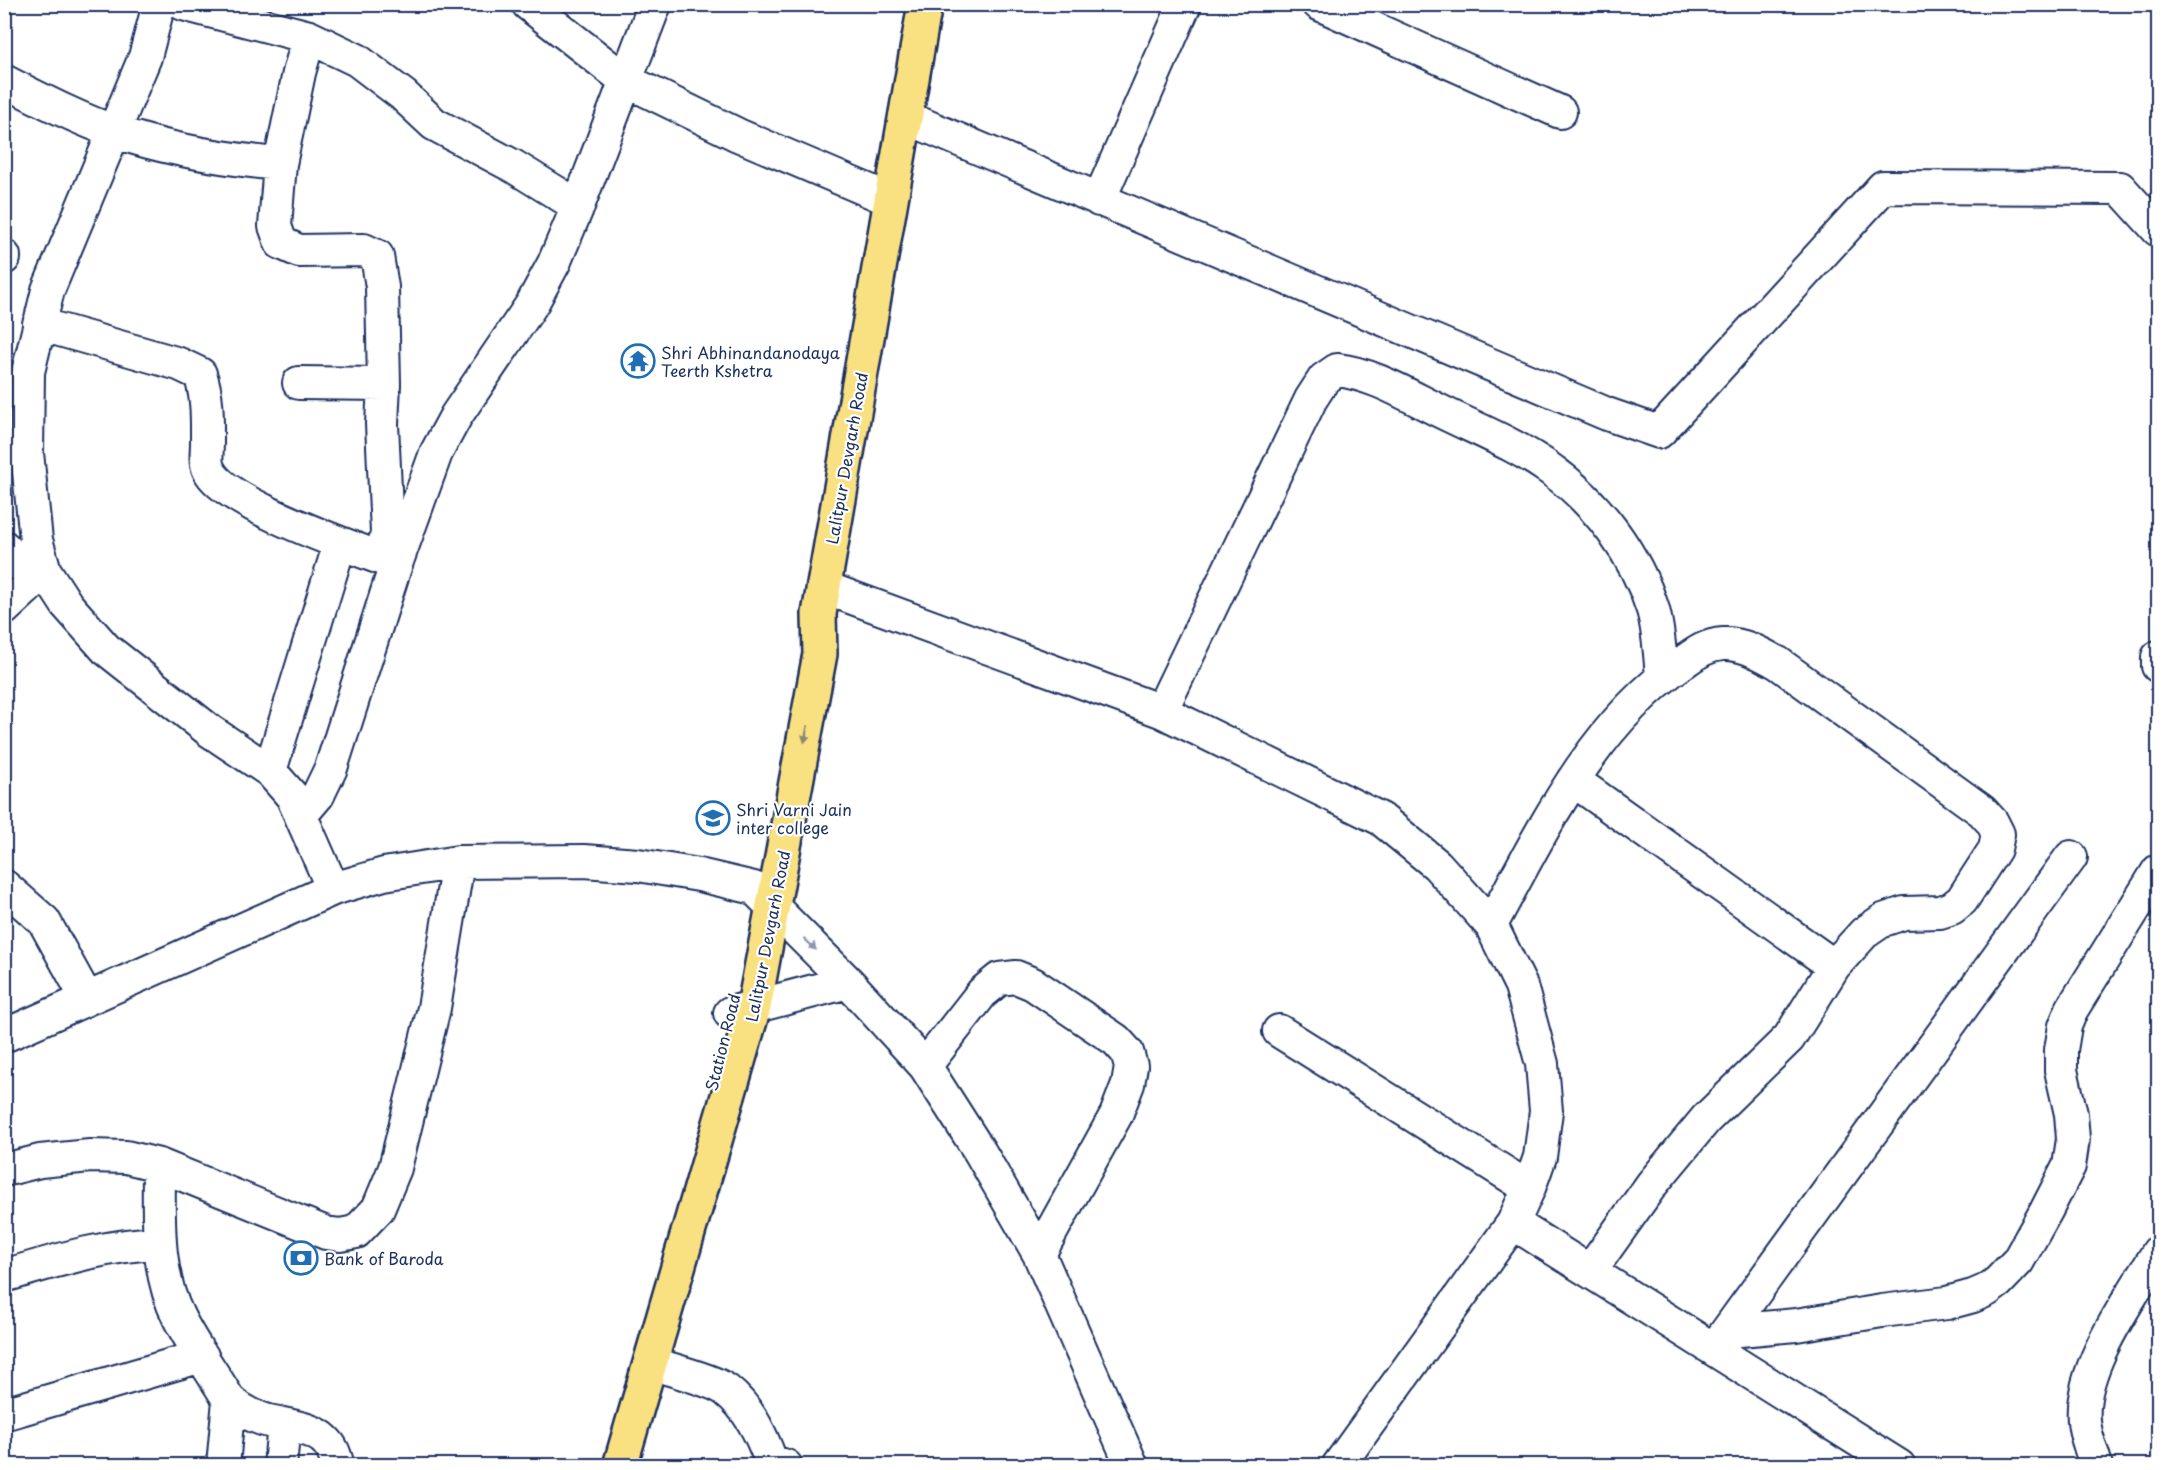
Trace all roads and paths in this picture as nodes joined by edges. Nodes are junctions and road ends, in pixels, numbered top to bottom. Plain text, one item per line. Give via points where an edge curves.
1 (159, 4) edge
2 (183, 4) edge
3 (528, 4) edge
4 (655, 4) edge
5 (925, 4) edge
6 (1185, 4) edge
7 (1319, 4) edge
8 (309, 37) junction
9 (625, 80) junction
10 (4, 81) edge
11 (1560, 112) dead end
12 (905, 117) junction
13 (114, 131) junction
14 (280, 164) junction
15 (891, 200) junction
16 (1099, 200) junction
17 (578, 206) junction
18 (2158, 230) edge
19 (39, 324) junction
20 (299, 383) dead end
21 (384, 384) junction
22 (340, 543) junction
23 (4, 547) edge
24 (389, 561) junction
25 (40, 576) junction
26 (821, 600) junction
27 (4, 609) edge
28 (2158, 657) edge
29 (2158, 666) edge
30 (1662, 677) junction
31 (1161, 711) junction
32 (270, 771) junction
33 (1573, 780) junction
34 (301, 815) junction
35 (2072, 857) dead end
36 (458, 862) junction
37 (2158, 871) edge
38 (4, 886) edge
39 (333, 889) junction
40 (764, 898) junction
41 (1491, 925) junction
42 (1834, 966) junction
43 (848, 982) junction
44 (87, 999) junction
45 (742, 1010) junction
46 (8, 1029) edge
47 (1280, 1031) dead end
48 (924, 1066) junction
49 (159, 1165) junction
50 (4, 1170) edge
51 (1530, 1188) junction
52 (1514, 1223) junction
53 (159, 1243) junction
54 (2158, 1252) edge
55 (1039, 1254) junction
56 (1590, 1271) junction
57 (4, 1276) edge
58 (1721, 1340) junction
59 (202, 1356) junction
60 (650, 1363) junction
61 (229, 1400) junction
62 (4, 1414) edge
63 (284, 1425) junction
64 (1131, 1465) edge
65 (223, 1466) edge
66 (280, 1466) edge
67 (338, 1466) edge
68 (601, 1466) edge
69 (620, 1466) edge
70 (786, 1466) edge
71 (1338, 1466) edge
72 (1899, 1466) edge
73 (2096, 1466) edge

1 - 13 street via 145,57
2 - 8 street
3 - 9 street
4 - 9 street
5 - 12 main road, Lalitpur Devgarh Road
6 - 16 street
7 - 11 street
8 - 14 street
8 - 17 street via 357,60 434,123
9 - 15 street via 738,135
9 - 17 street
10 - 13 street
12 - 15 main road, Lalitpur Devgarh Road
12 - 16 street
13 - 14 street via 189,152
13 - 19 street via 48,290
14 - 21 street via 275,226 280,243 299,251 364,250 378,256
15 - 26 main road, Lalitpur Devgarh Road
16 - 18 street via 1607,414 1659,432 1883,187 2120,188
17 - 24 street via 532,304 456,416 436,453
19 - 22 street via 179,364 200,374 206,392 208,468 215,480 291,524
19 - 25 street via 28,372 27,453
20 - 21 street
21 - 24 street via 382,424
22 - 24 street
22 - 32 street
23 - 25 street
24 - 34 street via 331,768 318,795
25 - 27 street
25 - 32 street via 106,650 210,731
26 - 31 street
26 - 40 main road, Lalitpur Devgarh Road via 820,654
28 - 29 street
30 - 31 street via 1653,611 1637,572 1614,533 1585,497 1521,450 1384,384 1337,370 1324,379 1311,399
30 - 33 street via 1602,739
30 - 42 street via 1705,648 1723,644 1760,653 1973,804 1992,822 1998,834 1995,849 1962,900 1940,912 1904,913 1883,920 1864,933
31 - 41 street via 1381,819 1437,865
32 - 34 street via 292,796
33 - 41 street
33 - 42 street
34 - 39 street
35 - 58 street
36 - 39 street via 384,874
36 - 40 street via 585,861 638,865 699,875
36 - 49 street via 434,1008 395,1168 378,1209 356,1232 326,1233
37 - 58 street via 2065,1026 2061,1070 2071,1114 2069,1166 2009,1272 1987,1290 1947,1303
38 - 44 street via 44,921
39 - 44 street
40 -> 43 street
40 - 45 main road, Lalitpur Devgarh Road
41 - 51 street via 1521,986 1542,1064 1546,1111 1540,1157
42 - 56 street via 1789,1038 1706,1119 1652,1184
43 - 45 street
43 - 48 street
44 - 46 street
45 - 60 main road, Lalitpur Devgarh Road
45 - 68 main road, Station Road via 717,1069
47 - 51 street
48 - 55 street
48 - 55 street via 982,993 999,979 1016,977 1033,984 1128,1052 1128,1084 1116,1116
49 - 50 street via 126,1157 90,1156 40,1161
49 - 53 street
51 - 52 street
52 - 56 street
52 - 71 street
53 - 57 street via 81,1254
53 - 59 street via 178,1317
54 - 73 street via 2107,1339 2086,1387 2084,1421
55 - 64 street
56 - 58 street
58 - 72 street
59 - 61 street
59 - 62 street
60 - 69 main road, Lalitpur Devgarh Road
60 - 70 street via 724,1388 749,1415 771,1461
61 - 63 street via 261,1419
61 - 65 street
63 - 66 street
63 - 67 street via 324,1438

